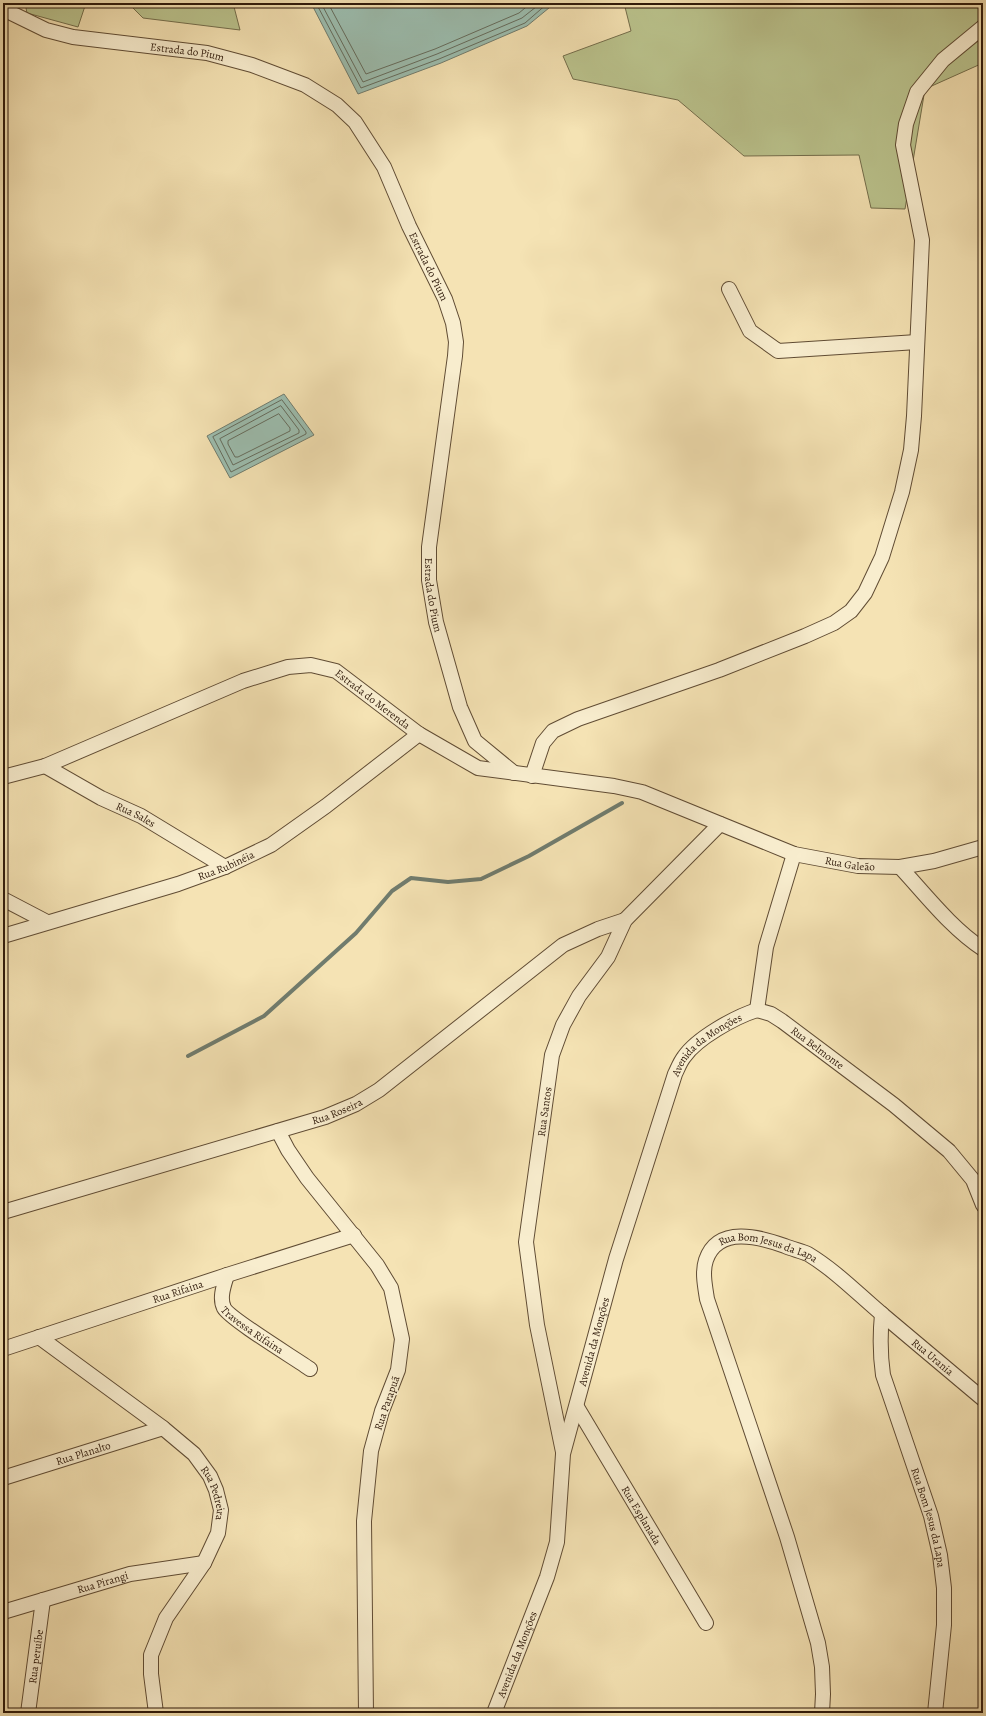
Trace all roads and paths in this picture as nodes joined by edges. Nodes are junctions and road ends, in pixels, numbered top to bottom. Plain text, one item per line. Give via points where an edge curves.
1 (3, 9) edge
2 (983, 27) edge
3 (729, 289) dead end
4 (917, 342) junction
5 (418, 734) junction
6 (475, 741) junction
7 (462, 759) junction
8 (45, 766) junction
9 (514, 773) junction
10 (532, 776) junction
11 (3, 777) edge
12 (720, 824) junction
13 (981, 851) edge
14 (794, 854) junction
15 (225, 867) junction
16 (900, 867) junction
17 (3, 899) edge
18 (625, 920) junction
19 (47, 922) junction
20 (3, 936) edge
21 (983, 949) edge
22 (757, 1010) junction
23 (278, 1130) junction
24 (983, 1206) edge
25 (3, 1212) edge
26 (354, 1235) junction
27 (227, 1275) junction
28 (882, 1314) junction
29 (38, 1337) junction
30 (3, 1349) edge
31 (310, 1369) dead end
32 (983, 1398) edge
33 (577, 1408) junction
34 (163, 1428) junction
35 (563, 1454) junction
36 (3, 1478) edge
37 (204, 1563) junction
38 (43, 1600) junction
39 (3, 1612) edge
40 (706, 1623) dead end
41 (28, 1713) edge
42 (156, 1713) edge
43 (366, 1713) edge
44 (494, 1713) edge
45 (822, 1713) edge
46 (936, 1713) edge

1 - 6 street, Estrada do Pium via 46,30 73,37 207,53 252,65 305,85 337,105 355,122 384,167 408,226 445,299 453,322 455,356 429,547 429,580 436,622 460,707
2 - 4 street via 943,60 917,92 906,124 903,145 922,240
3 - 4 street via 750,331 778,350
4 - 10 street via 911,450 902,492 882,558 865,593 851,611 834,623 805,636 719,670 578,719 560,728 543,744
5 - 7 street, Estrada do Merenda
5 - 8 street, Estrada do Merenda via 336,671 311,665 288,667 243,681
5 - 15 street, Rua Rubinéia via 271,846
6 - 7 street via 471,752
6 - 9 street, Estrada do Pium
7 - 9 street, Estrada do Merenda via 478,768
8 - 11 street, Estrada do Merenda
8 - 15 street, Rua Sales via 101,798 141,816
9 - 10 street, Estrada do Merenda
10 - 12 street, Estrada do Merenda via 642,792
12 - 14 street, Rua Galeão
12 - 18 street, Rua Santos
13 - 16 street, Rua Galeão
14 - 16 street, Rua Galeão via 858,866
14 - 22 street via 766,948
15 - 19 street, Rua Rubinéia via 178,884
16 - 21 street via 973,943
17 - 19 street
18 - 23 street, Rua Roseira via 598,929 563,946 379,1090 356,1104 325,1117
18 - 35 street, Rua Santos via 608,956 579,996 563,1025 552,1055 526,1234 537,1325
19 - 20 street, Rua Rubinéia
22 - 24 street, Rua Belmonte via 782,1021 894,1105 949,1151 973,1180
22 - 33 street, Avenida da Monções via 742,1014 695,1045 684,1056 675,1074 616,1258
23 - 25 street, Rua Roseira
23 - 26 street, Rua Parapuã via 307,1178
26 - 27 street, Rua Rifaina
26 - 43 street, Rua Parapuã via 391,1288 402,1339 398,1370 382,1411 372,1451 364,1521
27 - 29 street, Rua Rifaina
27 - 31 street, Travessa Rifaina via 222,1302 225,1310
28 - 32 street, Rua Urania
28 - 45 street, Rua Bom Jesus da Lapa via 840,1276 807,1254 773,1242 749,1236 734,1236 722,1240 706,1259 704,1271 707,1299 788,1538 818,1643 822,1667
28 - 46 street, Rua Bom Jesus da Lapa via 880,1344 883,1374 931,1516 940,1555 944,1588 944,1625
29 - 30 street, Rua Rifaina
29 - 34 street, Rua Pedreira
33 - 35 street, Avenida da Monções
33 - 40 street, Rua Esplanada
34 - 36 street, Rua Planalto
34 - 37 street, Rua Pedreira via 194,1454 210,1476 216,1490 221,1510 218,1533
35 - 44 street, Avenida da Monções via 557,1542 547,1577
37 - 38 street, Rua Pirangi via 130,1574
37 - 42 street, Rua Pedreira via 166,1618 151,1655
38 - 39 street, Rua Pirangi
38 - 41 street, Rua peruíbe

